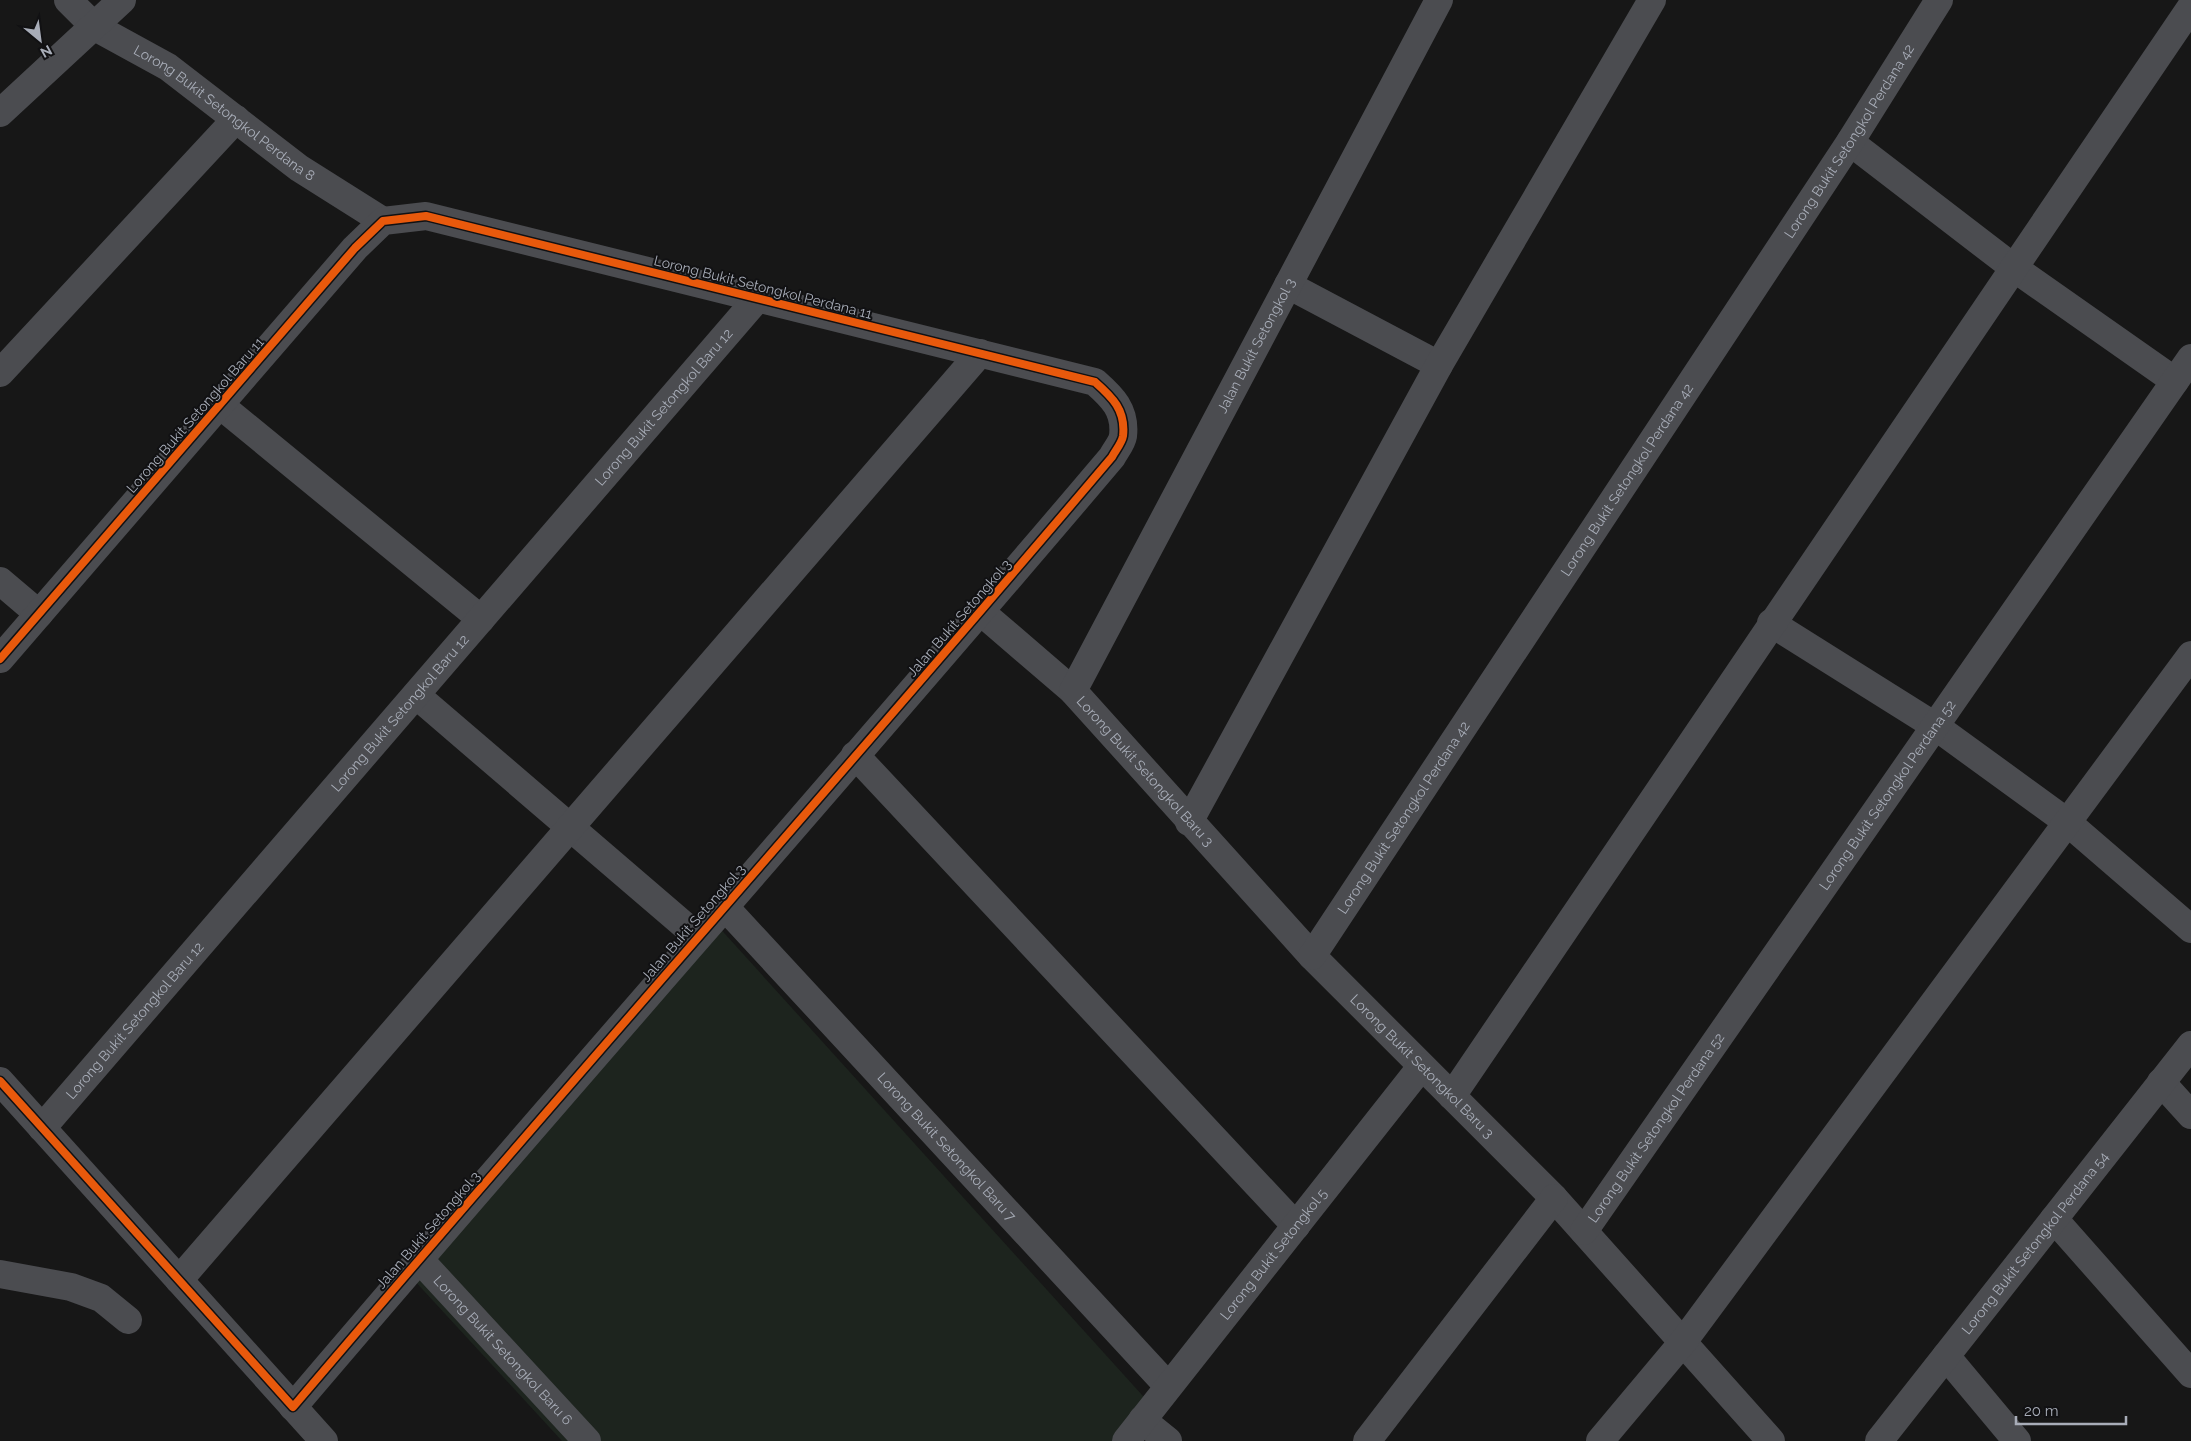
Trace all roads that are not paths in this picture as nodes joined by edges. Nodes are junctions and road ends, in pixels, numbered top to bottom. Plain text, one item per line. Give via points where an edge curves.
1 (68, 0) edge
2 (122, 0) edge
3 (1439, 0) edge
4 (1939, 0) edge
5 (1642, 3) edge
6 (2191, 7) edge
7 (95, 27) junction
8 (0, 113) edge
9 (236, 119) junction
10 (1850, 142) junction
11 (383, 221) junction
12 (2014, 268) junction
13 (1288, 285) junction
14 (758, 299) junction
15 (980, 353) junction
16 (2191, 358) edge
17 (1439, 365) junction
18 (0, 373) edge
19 (2175, 381) junction
20 (1095, 382) joint
21 (220, 405) junction
22 (0, 581) edge
23 (982, 612) junction
24 (39, 614) junction
25 (481, 619) junction
26 (1771, 623) junction
27 (2191, 654) edge
28 (0, 659) edge
29 (1073, 691) junction
30 (416, 695) junction
31 (1935, 726) junction
32 (855, 755) junction
33 (1189, 822) junction
34 (2066, 822) junction
35 (570, 827) junction
36 (724, 906) junction
37 (2191, 929) edge
38 (698, 937) junction
39 (1312, 956) junction
40 (2191, 1045) edge
41 (1421, 1067) junction
42 (0, 1081) edge
43 (2162, 1082) junction
44 (1452, 1096) junction
45 (2191, 1115) edge
46 (42, 1128) junction
47 (1554, 1198) junction
48 (2054, 1219) junction
49 (1296, 1226) junction
50 (1584, 1231) junction
51 (419, 1259) junction
52 (0, 1274) edge
53 (179, 1280) junction
54 (128, 1320) dead end
55 (1683, 1342) junction
56 (1946, 1356) junction
57 (2191, 1374) edge
58 (1168, 1386) junction
59 (293, 1407) junction
60 (1142, 1420) junction
61 (324, 1441) edge
62 (586, 1441) edge
63 (1126, 1441) edge
64 (1168, 1441) edge
65 (1367, 1441) edge
66 (1600, 1441) edge
67 (1771, 1441) edge
68 (1879, 1441) edge
69 (2017, 1441) edge

1 - 7 street, Lorong Bukit Setongkol Perdana 8
2 - 7 street
3 - 13 street, Jalan Bukit Setongkol 3
4 - 10 street, Lorong Bukit Setongkol Perdana 42
5 - 17 street
6 - 12 street
7 - 8 street
7 - 9 street, Lorong Bukit Setongkol Perdana 8 via 168,67
9 - 11 street, Lorong Bukit Setongkol Perdana 8 via 299,168
9 - 18 street
10 - 12 street
10 - 39 street, Lorong Bukit Setongkol Perdana 42
11 - 14 street, Lorong Bukit Setongkol Perdana 11 via 426,216
11 - 21 street, Lorong Bukit Setongkol Baru 11 via 355,248
12 - 19 street
12 - 26 street
13 - 17 street
13 - 29 street, Jalan Bukit Setongkol 3
14 - 15 street, Lorong Bukit Setongkol Perdana 11
14 - 25 street, Lorong Bukit Setongkol Baru 12
15 - 20 street, Lorong Bukit Setongkol Perdana 11
15 - 35 street
16 - 19 street, Lorong Bukit Setongkol Perdana 52
17 - 33 street
19 - 31 street, Lorong Bukit Setongkol Perdana 52
20 - 23 street, Jalan Bukit Setongkol 3 via 1114,398 1122,416 1122,437 1112,457
21 - 24 street, Lorong Bukit Setongkol Baru 11
21 - 25 street
22 - 24 street
23 - 29 street, Lorong Bukit Setongkol Baru 3
23 - 32 street, Jalan Bukit Setongkol 3
24 - 28 street, Lorong Bukit Setongkol Baru 11
25 - 30 street, Lorong Bukit Setongkol Baru 12
26 - 31 street
26 - 44 street
27 - 34 street
29 - 33 street, Lorong Bukit Setongkol Baru 3
30 - 35 street
30 - 46 street, Lorong Bukit Setongkol Baru 12
31 - 34 street
31 - 50 street, Lorong Bukit Setongkol Perdana 52
32 - 36 street, Jalan Bukit Setongkol 3
32 - 49 street
33 - 39 street, Lorong Bukit Setongkol Baru 3
34 - 37 street
34 - 55 street
35 - 38 street
35 - 53 street
36 - 38 street, Jalan Bukit Setongkol 3
36 - 58 street, Lorong Bukit Setongkol Baru 7
38 - 51 street, Jalan Bukit Setongkol 3
39 - 41 street, Lorong Bukit Setongkol Baru 3
40 - 43 street, Lorong Bukit Setongkol Perdana 54
41 - 44 street, Lorong Bukit Setongkol Baru 3
41 - 49 street, Lorong Bukit Setongkol 5
42 - 46 street
43 - 45 street
43 - 48 street, Lorong Bukit Setongkol Perdana 54
44 - 47 street, Lorong Bukit Setongkol Baru 3
46 - 53 street
47 - 50 street, Lorong Bukit Setongkol Baru 3
47 - 65 street
48 - 56 street, Lorong Bukit Setongkol Perdana 54
48 - 57 street
49 - 58 street, Lorong Bukit Setongkol 5
50 - 55 street, Lorong Bukit Setongkol Baru 3
51 - 59 street, Jalan Bukit Setongkol 3
51 - 62 street, Lorong Bukit Setongkol Baru 6
52 - 54 street via 86,1292 101,1298
53 - 59 street
55 - 66 street
55 - 67 street, Lorong Bukit Setongkol Baru 3
56 - 68 street, Lorong Bukit Setongkol Perdana 54
56 - 69 street
58 - 60 street, Lorong Bukit Setongkol 5
59 - 61 street
60 - 63 street, Lorong Bukit Setongkol 5
60 - 64 street

